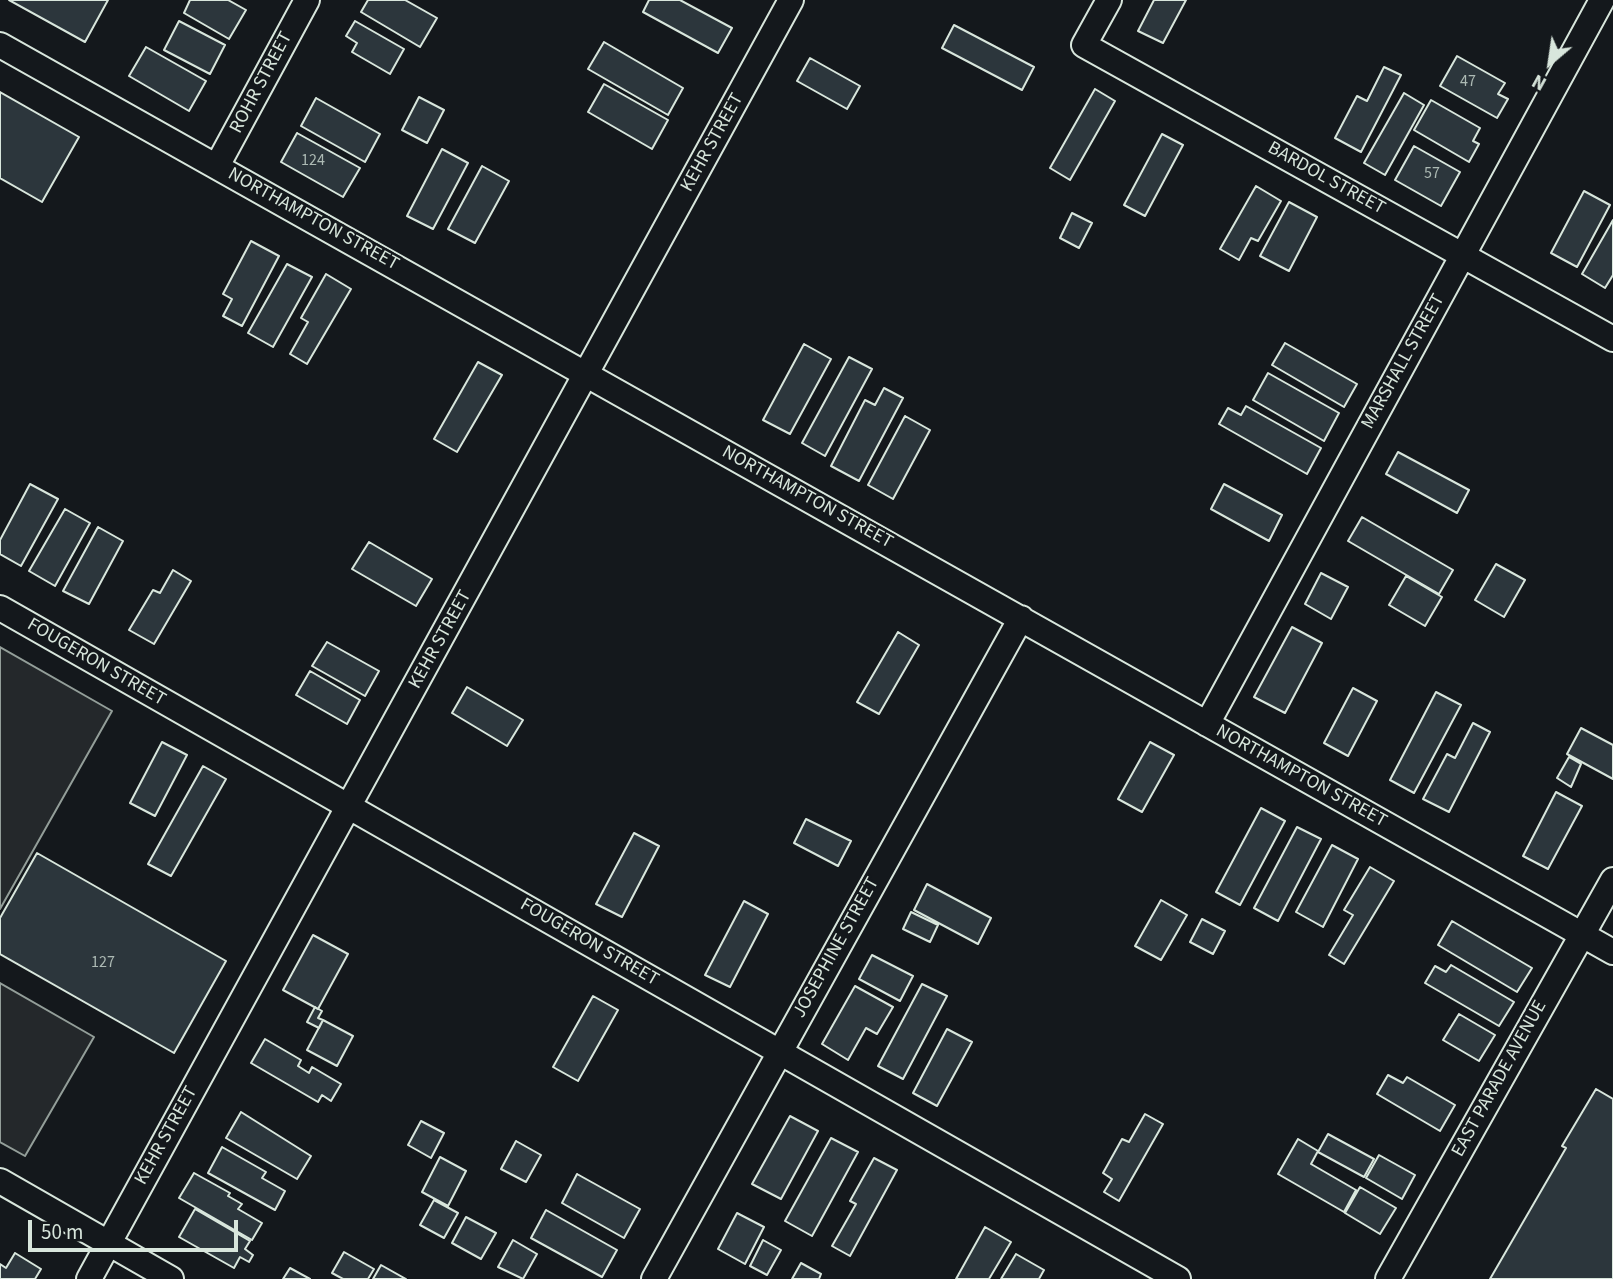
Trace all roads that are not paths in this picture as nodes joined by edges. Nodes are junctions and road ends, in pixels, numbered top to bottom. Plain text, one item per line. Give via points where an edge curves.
1 (307, 0) edge
2 (791, 0) edge
3 (1109, 0) edge
4 (1602, 0) edge
5 (0, 45) edge
6 (218, 166) junction
7 (1463, 255) junction
8 (1613, 340) edge
9 (587, 373) junction
10 (0, 608) edge
11 (1021, 618) junction
12 (1207, 724) junction
13 (350, 807) junction
14 (1613, 880) edge
15 (1581, 934) junction
16 (1613, 952) edge
17 (780, 1052) junction
18 (0, 1181) edge
19 (108, 1243) junction
20 (89, 1279) edge
21 (171, 1279) edge
22 (654, 1279) edge
23 (1178, 1279) edge
24 (1388, 1279) edge

1 - 6 street, ROHR STREET
2 - 9 street, KEHR STREET
3 - 7 street, BARDOL STREET via 1084,45
4 - 7 street, MARSHALL STREET
5 - 6 street, NORTHAMPTON STREET
6 - 9 street, NORTHAMPTON STREET
7 - 8 street, BARDOL STREET
7 - 12 street, MARSHALL STREET
9 - 11 street, NORTHAMPTON STREET
9 - 13 street, KEHR STREET
10 - 13 street, FOUGERON STREET
11 - 12 street, NORTHAMPTON STREET
11 - 17 street, JOSEPHINE STREET
12 - 15 street, NORTHAMPTON STREET
13 - 17 street, FOUGERON STREET
13 - 19 street, KEHR STREET
14 - 15 street, EAST PARADE AVENUE
15 - 16 street, NORTHAMPTON STREET
15 - 24 street, EAST PARADE AVENUE
17 - 22 street, JOSEPHINE STREET
17 - 23 street, FOUGERON STREET
18 - 19 street
19 - 20 street, KEHR STREET
19 - 21 street

